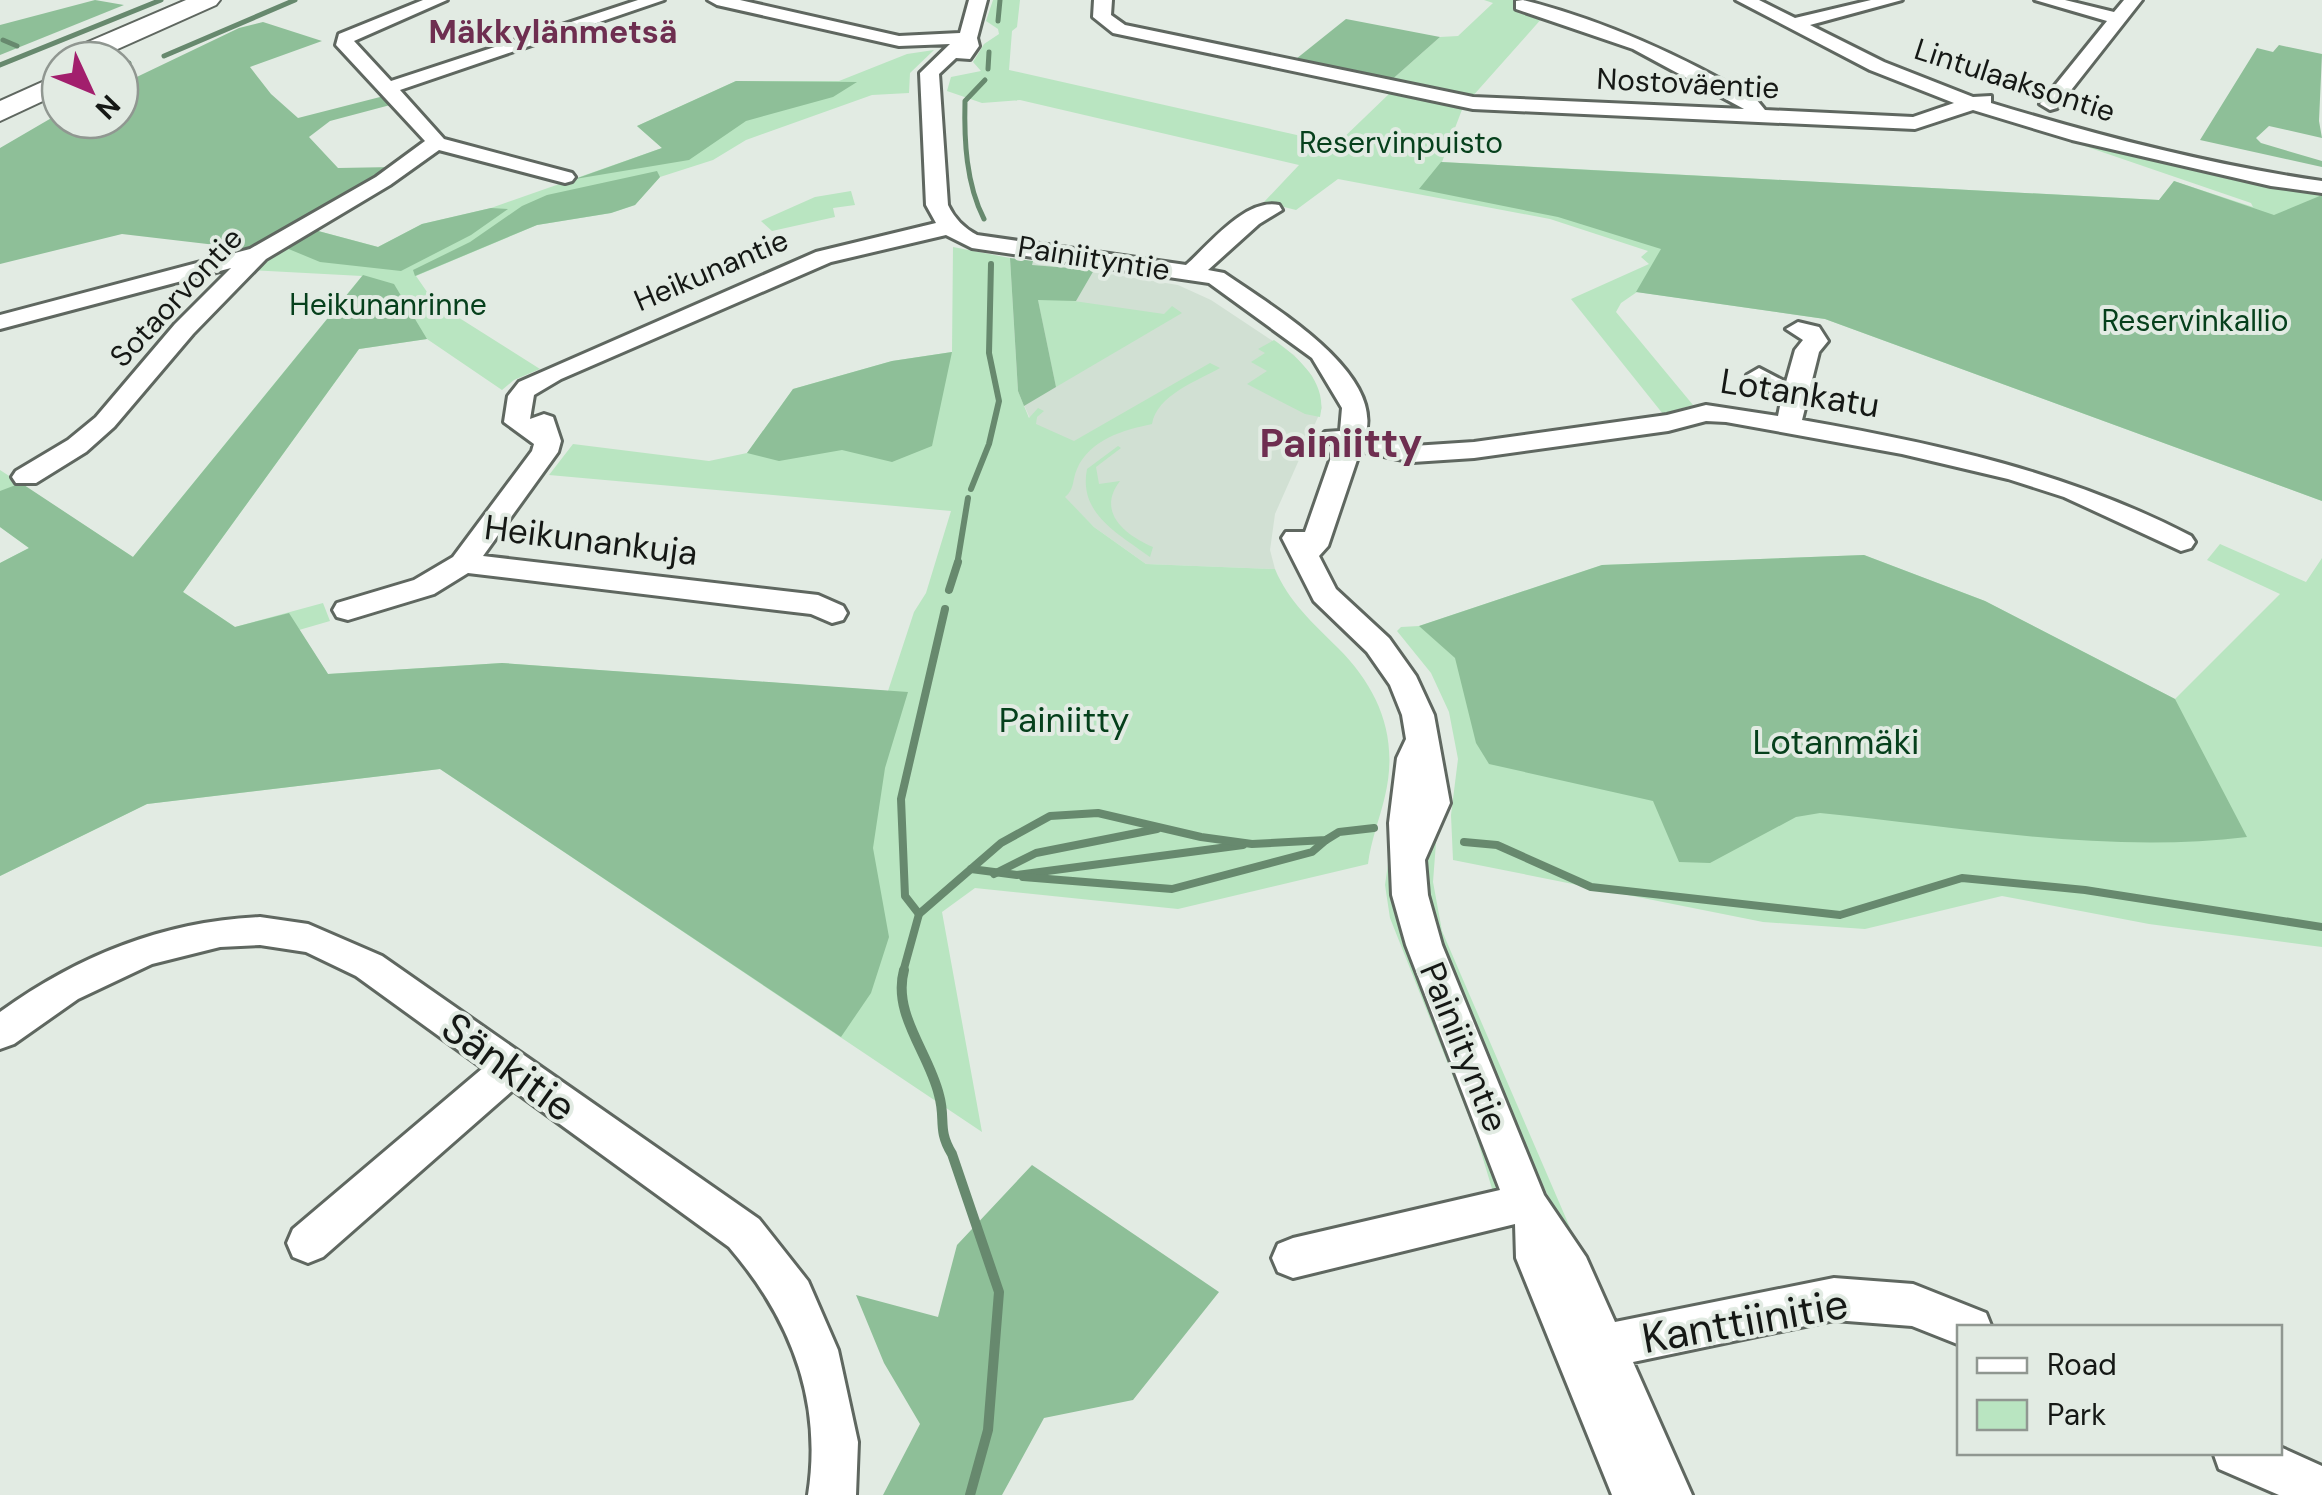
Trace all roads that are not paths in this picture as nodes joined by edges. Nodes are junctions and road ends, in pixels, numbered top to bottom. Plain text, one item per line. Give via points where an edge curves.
1 (438, 0) edge
2 (655, 0) edge
3 (717, 0) edge
4 (978, 0) edge
5 (1103, 0) edge
6 (1745, 0) edge
7 (1761, 0) edge
8 (1866, 0) edge
9 (1893, 0) edge
10 (2044, 0) edge
11 (2133, 0) edge
12 (217, 3) edge
13 (1522, 5) dead end
14 (2117, 18) junction
15 (1793, 19) junction
16 (968, 38) junction
17 (122, 40) edge
18 (140, 42) edge
19 (40, 75) edge
20 (388, 88) junction
21 (40, 92) edge
22 (0, 94) edge
23 (1971, 100) junction
24 (2050, 104) dead end
25 (0, 112) edge
26 (1759, 116) junction
27 (1934, 116) junction
28 (436, 143) junction
29 (2056, 144) dead end
30 (2212, 164) junction
31 (565, 177) dead end
32 (2322, 179) edge
33 (2322, 187) edge
34 (1271, 210) dead end
35 (953, 226) junction
36 (258, 254) junction
37 (1191, 273) junction
38 (0, 322) edge
39 (1798, 329) dead end
40 (1759, 375) dead end
41 (1791, 412) junction
42 (1343, 439) junction
43 (26, 476) dead end
44 (2182, 542) dead end
45 (463, 563) junction
46 (348, 610) dead end
47 (832, 613) dead end
48 (0, 1033) edge
49 (510, 1070) junction
50 (1532, 1217) junction
51 (308, 1243) dead end
52 (1293, 1258) dead end
53 (1963, 1325) edge
54 (1590, 1350) junction
55 (2243, 1455) edge
56 (2322, 1490) edge
57 (832, 1495) edge
58 (1636, 1495) edge
59 (1668, 1495) edge

1 - 20 street via 345,38
2 - 20 street
3 - 16 street via 899,41
4 - 16 street
5 - 26 street, Nostoväentie via 1104,20 1128,32 1473,102
6 - 15 street, Lintulaaksontie
7 - 15 street, Lintulaaksontie
8 - 15 street
9 - 15 street
10 - 14 street
11 - 14 street
12 - 17 highway
12 - 18 highway
13 - 26 street via 1596,24 1655,49 1750,103
14 - 24 street
15 - 23 street, Lintulaaksontie via 1877,66
16 - 35 street via 967,52 930,86 937,205
19 - 22 highway
20 - 28 street
21 - 25 highway
23 - 27 street, Nostoväentie
23 - 30 street, Lintulaaksontie
26 - 27 street, Nostoväentie via 1901,122
27 - 29 street, Nostoväentie
28 - 31 street
28 - 36 street, Sotaorvontie
30 - 32 street, Lintulaaksontie
30 - 33 street, Lintulaaksontie
34 - 37 street via 1251,219
35 - 37 street, Painiityntie via 964,238
35 - 45 street, Heikunantie via 824,257 522,390 517,422 548,441
36 - 38 street
36 - 43 street, Sotaorvontie via 105,422
37 - 42 street, Painiityntie via 1321,353 1345,392
39 - 41 street via 1816,341 1807,350
40 - 41 street
41 - 42 street, Lotankatu via 1706,413 1668,424 1413,454
41 - 44 street, Lotankatu via 2015,470
42 - 50 street, Painiityntie via 1296,536 1324,594 1378,645 1418,715 1433,803 1410,860 1410,896
45 - 46 street, Heikunankuja via 424,587
45 - 47 street, Heikunankuja via 818,605
48 - 49 street, Sänkitie via 75,983 147,952 231,933 271,932 301,936 370,966
49 - 51 street
49 - 57 street, Sänkitie via 744,1233 780,1274 800,1310 822,1378 835,1434
50 - 52 street
50 - 54 street, Painiityntie via 1537,1258
53 - 54 street, Kanttiinitie via 1912,1304 1834,1299
54 - 58 street, Painiityntie
54 - 59 street, Painiityntie
55 - 56 street

